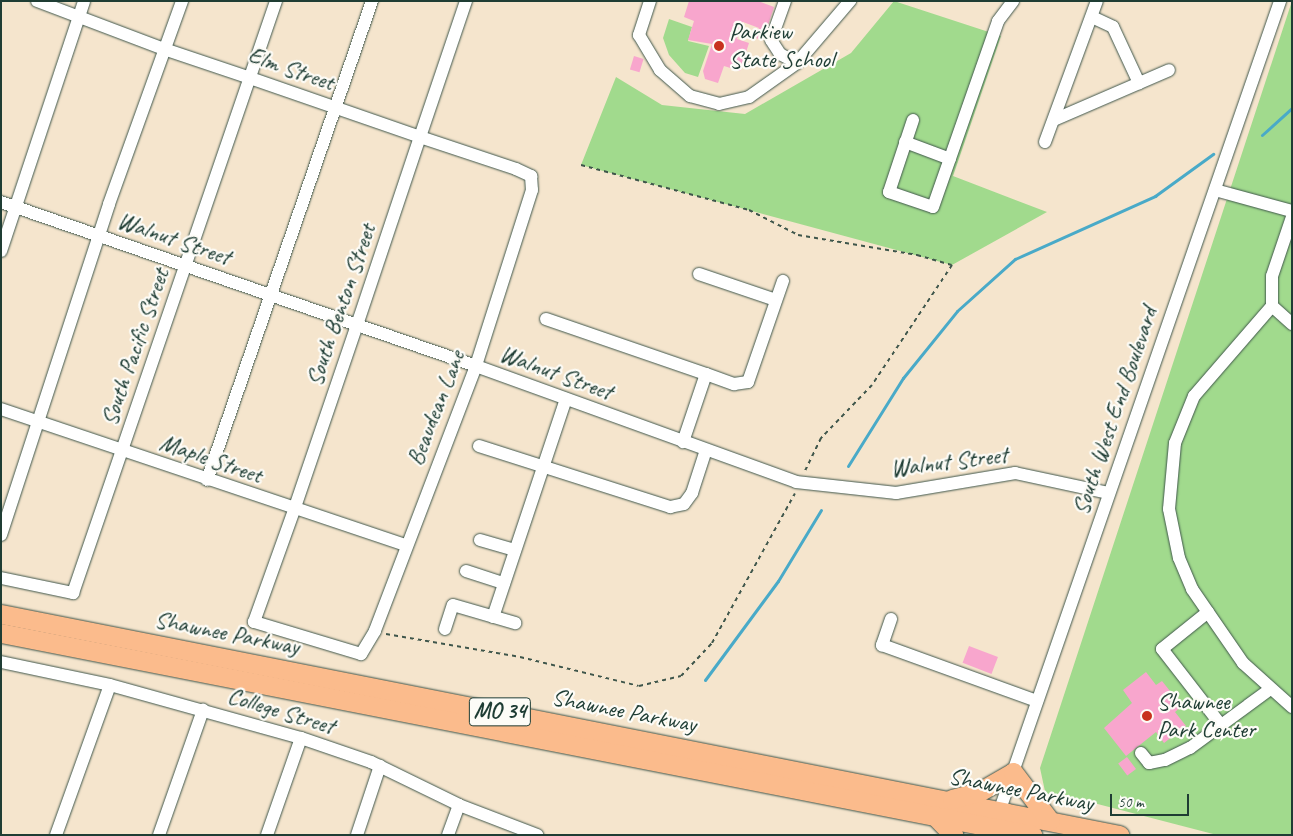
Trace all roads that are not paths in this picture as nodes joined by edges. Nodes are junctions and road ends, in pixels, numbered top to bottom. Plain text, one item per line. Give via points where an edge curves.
1 (37, 1) edge
2 (84, 1) edge
3 (182, 1) edge
4 (276, 1) edge
5 (372, 1) edge
6 (466, 1) edge
7 (650, 1) edge
8 (785, 1) edge
9 (850, 1) edge
10 (1013, 1) edge
11 (1097, 1) edge
12 (1280, 1) edge
13 (79, 17) junction
14 (1092, 17) junction
15 (164, 49) junction
16 (797, 63) junction
17 (1169, 70) dead end
18 (250, 78) junction
19 (1139, 82) junction
20 (336, 107) junction
21 (1056, 119) junction
22 (913, 120) dead end
23 (420, 136) junction
24 (905, 142) junction
25 (1045, 142) dead end
26 (950, 159) junction
27 (531, 176) joint
28 (1215, 190) junction
29 (1, 202) edge
30 (16, 207) junction
31 (1292, 211) edge
32 (1292, 216) edge
33 (99, 236) junction
34 (1, 251) edge
35 (186, 265) junction
36 (699, 274) dead end
37 (782, 281) dead end
38 (272, 295) junction
39 (776, 300) junction
40 (1272, 306) junction
41 (546, 319) dead end
42 (1292, 324) edge
43 (357, 325) junction
44 (476, 366) junction
45 (706, 374) junction
46 (566, 399) junction
47 (1, 409) edge
48 (37, 421) junction
49 (683, 442) junction
50 (479, 446) dead end
51 (706, 450) junction
52 (123, 451) junction
53 (543, 467) junction
54 (207, 480) junction
55 (1108, 494) junction
56 (294, 510) junction
57 (1, 535) edge
58 (480, 540) dead end
59 (407, 546) junction
60 (515, 550) junction
61 (466, 571) dead end
62 (1, 578) edge
63 (504, 583) junction
64 (1208, 612) junction
65 (1, 614) edge
66 (493, 617) junction
67 (891, 619) dead end
68 (515, 623) dead end
69 (445, 629) dead end
70 (1, 633) edge
71 (366, 651) joint
72 (1, 662) edge
73 (110, 685) junction
74 (1270, 690) junction
75 (1037, 701) junction
76 (1292, 707) edge
77 (203, 710) junction
78 (1221, 725) junction
79 (301, 738) junction
80 (1141, 753) dead end
81 (380, 766) junction
82 (1013, 772) junction
83 (946, 800) junction
84 (459, 805) junction
85 (934, 815) junction
86 (1050, 821) junction
87 (995, 824) edge
88 (56, 835) edge
89 (159, 835) edge
90 (267, 835) edge
91 (357, 835) edge
92 (448, 835) edge
93 (537, 835) edge
94 (954, 835) edge
95 (1032, 835) edge
96 (1119, 835) edge

1 - 13 street, Elm Street
2 - 13 street
3 - 15 street
4 - 18 street, South Pacific Street
5 - 20 street
6 - 23 street, South Benton Street
7 - 16 street via 639,35 660,70 690,96 719,104 749,97
8 - 16 street via 771,40 780,54
9 - 16 street
10 - 26 street via 998,21
11 - 14 street
12 - 28 street, South West End Boulevard
13 - 15 street, Elm Street
13 - 30 street
14 - 19 street via 1113,26
14 - 21 street
15 - 18 street, Elm Street
15 - 33 street
17 - 19 street
18 - 20 street, Elm Street
18 - 35 street, South Pacific Street
19 - 21 street
20 - 23 street, Elm Street
20 - 38 street
21 - 25 street
22 - 24 street
23 - 27 street, Elm Street
23 - 43 street, South Benton Street
24 - 26 street
24 - 26 street via 889,192 933,208
27 - 44 street, Beaudean Lane via 532,190
28 - 31 street
28 - 55 street, South West End Boulevard
29 - 30 street, Walnut Street
30 - 33 street, Walnut Street
30 - 34 street
32 - 40 street via 1272,276
33 - 35 street, Walnut Street
33 - 48 street
35 - 38 street, Walnut Street
35 - 52 street, South Pacific Street
36 - 39 street
37 - 39 street
38 - 43 street, Walnut Street
38 - 54 street
39 - 45 street via 748,382 734,384
40 - 42 street
40 - 64 street via 1202,382 1175,443 1170,476 1171,526 1185,574
41 - 45 street
43 - 44 street, Walnut Street
43 - 56 street, South Benton Street
44 - 46 street, Walnut Street
44 - 59 street, Beaudean Lane
45 - 49 street
46 - 49 street, Walnut Street
46 - 53 street
47 - 48 street, Maple Street
48 - 52 street, Maple Street
48 - 57 street
49 - 51 street, Walnut Street
50 - 53 street
51 - 53 street via 692,493 684,504 670,507
51 - 55 street, Walnut Street via 800,483 896,493 1015,473
52 - 54 street, Maple Street
52 - 62 street, South Pacific Street via 73,593
53 - 60 street
54 - 56 street, Maple Street
55 - 75 street, South West End Boulevard
56 - 59 street, Maple Street
56 - 71 street, South Benton Street via 254,622 361,654
58 - 60 street
59 - 71 street, Beaudean Lane
60 - 63 street
61 - 63 street
63 - 66 street
64 - 74 street via 1231,648
64 - 78 street via 1162,649
65 - 83 highway, Shawnee Parkway / MO 34
66 - 68 street
66 - 69 street via 453,605
67 - 75 street via 882,644
70 - 85 highway, Shawnee Parkway / MO 34
72 - 73 street, College Street
73 - 77 street, College Street
73 - 88 street
74 - 76 street
74 - 78 street
75 - 82 street, South West End Boulevard
77 - 79 street, College Street
77 - 89 street
78 - 80 street via 1190,748 1156,764 1149,764
79 - 81 street, College Street
79 - 90 street
81 - 84 street, College Street
81 - 91 street
82 - 83 highway via 979,792
82 - 86 highway
82 - 87 street, South West End Boulevard
83 - 87 highway, Shawnee Parkway / MO 34
84 - 92 street
84 - 93 street, College Street
85 - 87 highway, Shawnee Parkway / MO 34
85 - 94 highway
86 - 87 highway, Shawnee Parkway / MO 34
86 - 96 highway, Shawnee Parkway / MO 34
87 - 95 highway, Shawnee Parkway / MO 34

